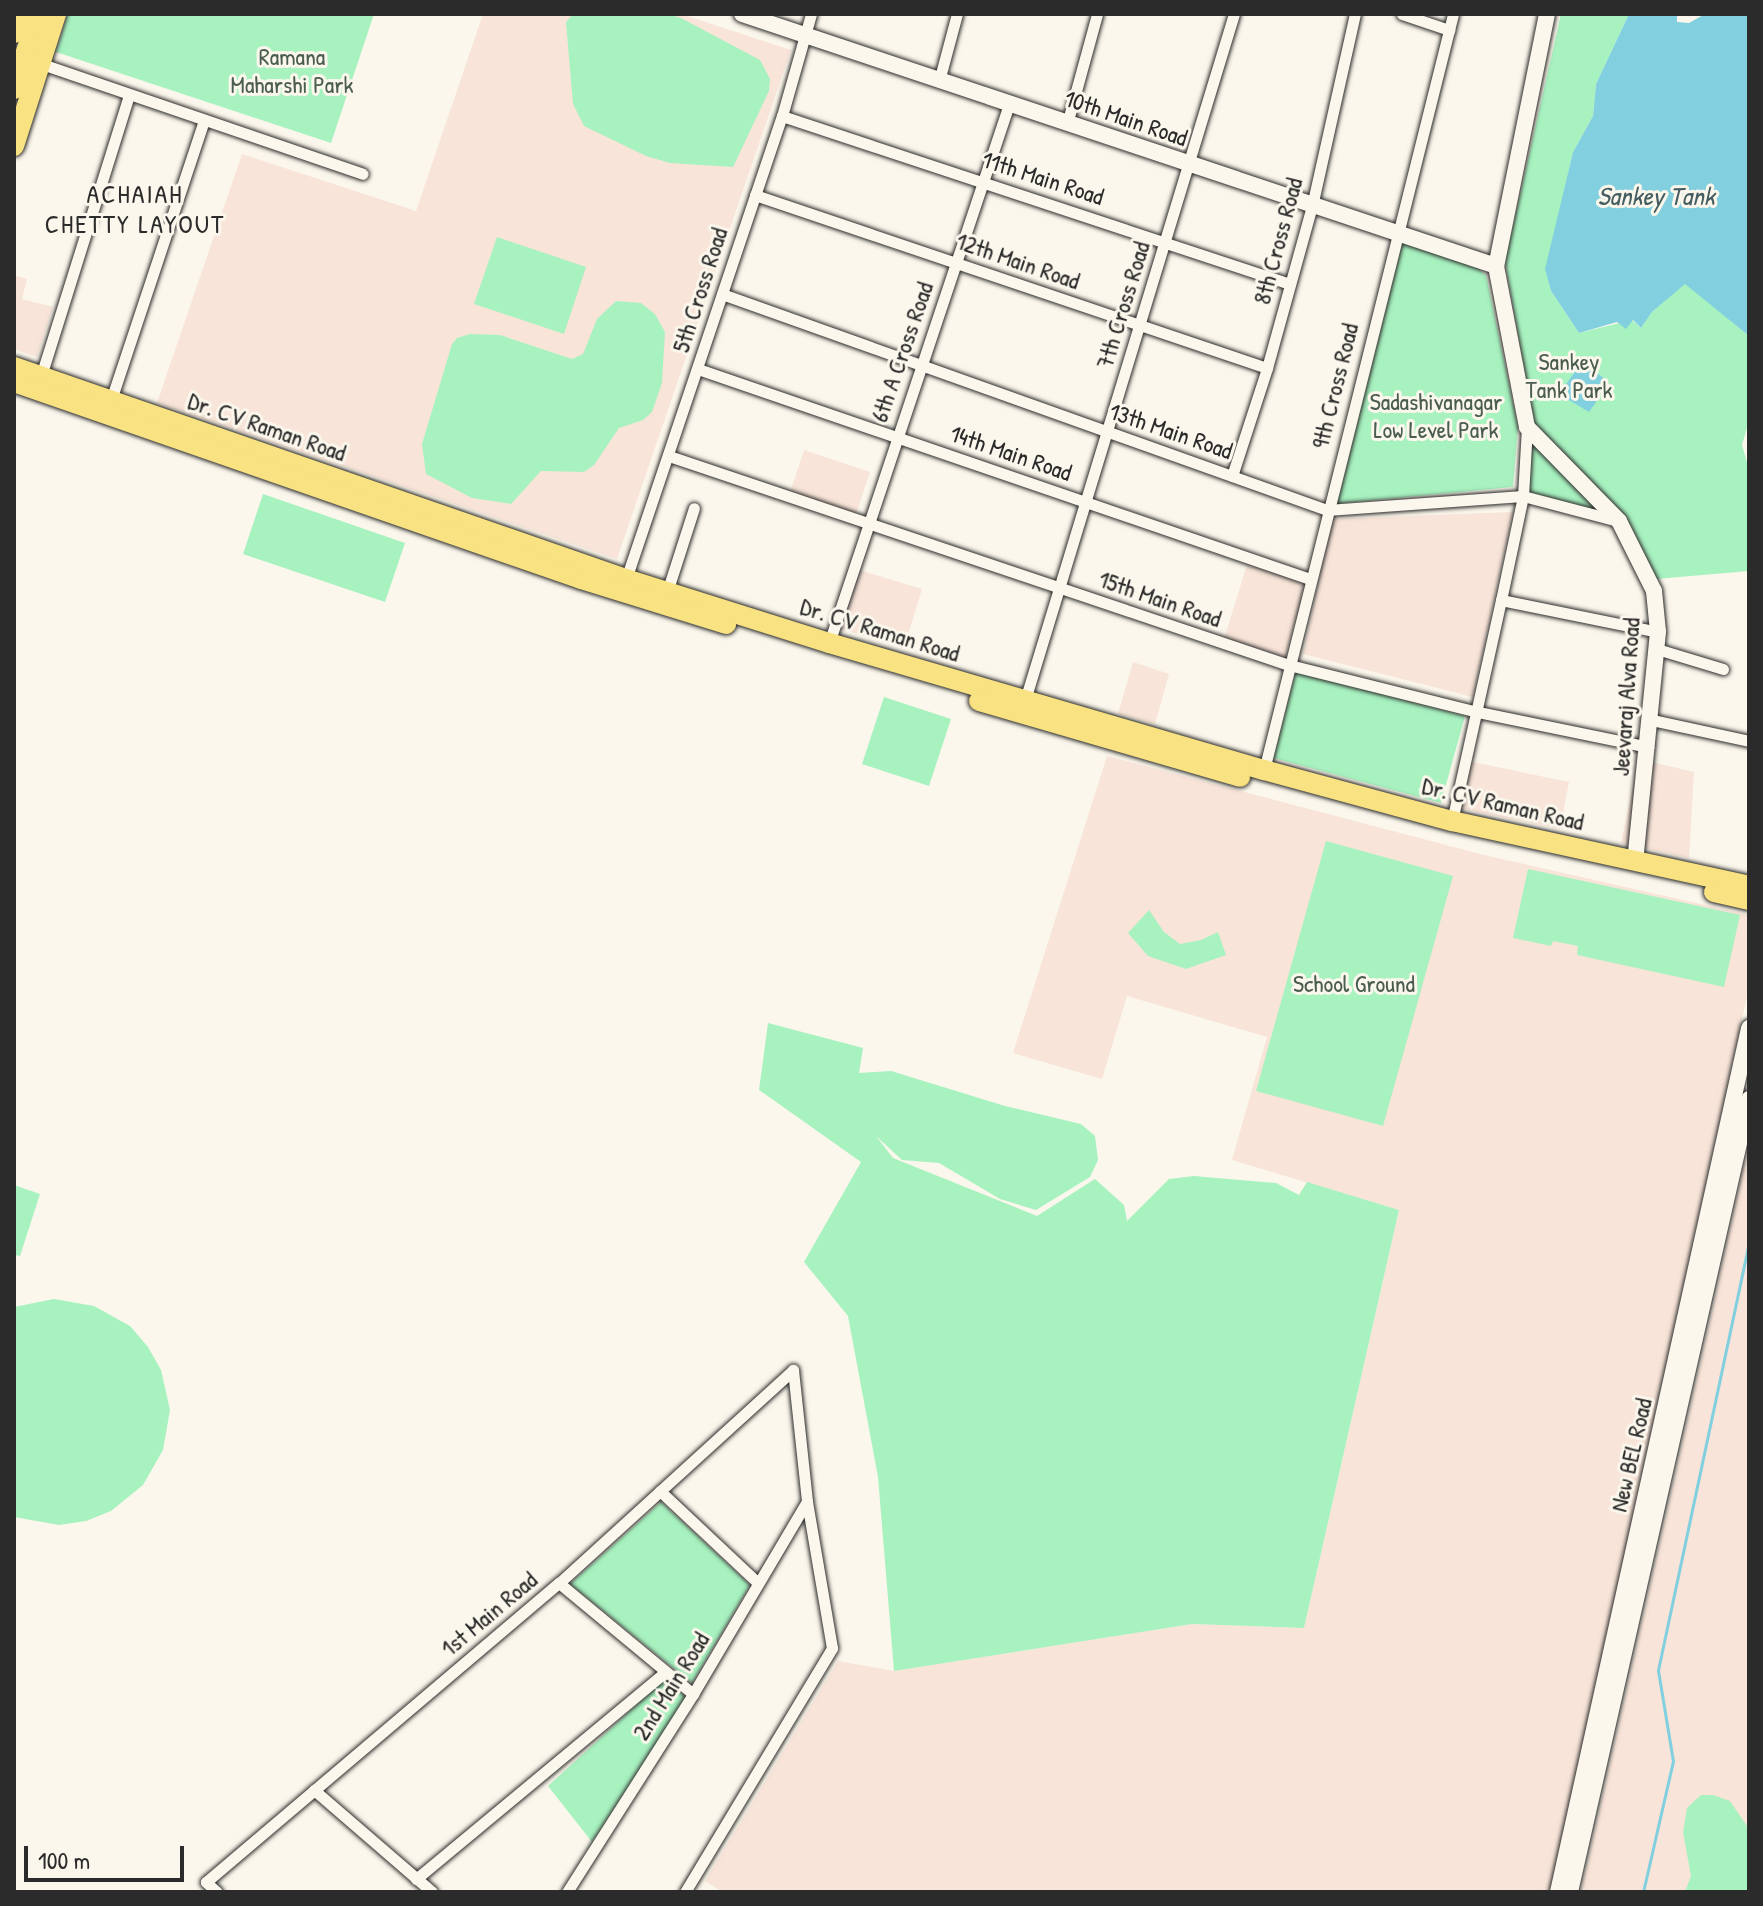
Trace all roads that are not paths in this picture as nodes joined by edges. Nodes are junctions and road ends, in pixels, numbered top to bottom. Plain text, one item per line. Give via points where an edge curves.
1 (20, 14) edge
2 (38, 14) edge
3 (56, 14) edge
4 (742, 14) edge
5 (811, 14) edge
6 (957, 14) edge
7 (1097, 14) edge
8 (1234, 14) edge
9 (1355, 14) edge
10 (1402, 14) edge
11 (1453, 14) edge
12 (1547, 14) edge
13 (1449, 30) junction
14 (14, 33) edge
15 (806, 36) junction
16 (39, 63) junction
17 (939, 81) junction
18 (14, 89) edge
19 (129, 95) junction
20 (1009, 104) junction
21 (782, 116) junction
22 (204, 120) junction
23 (1067, 124) junction
24 (14, 146) edge
25 (1188, 165) junction
26 (363, 174) dead end
27 (983, 182) junction
28 (755, 195) junction
29 (1312, 206) junction
30 (1396, 235) junction
31 (1165, 242) junction
32 (955, 263) junction
33 (1496, 266) junction
34 (1290, 284) junction
35 (722, 294) junction
36 (1139, 325) junction
37 (920, 364) junction
38 (14, 367) edge
39 (1267, 368) junction
40 (698, 369) junction
41 (41, 376) junction
42 (14, 382) edge
43 (111, 400) junction
44 (1527, 427) junction
45 (1107, 432) junction
46 (896, 437) junction
47 (669, 456) junction
48 (1232, 476) junction
49 (1523, 496) junction
50 (1085, 502) junction
51 (694, 508) dead end
52 (1327, 510) junction
53 (1619, 521) junction
54 (867, 523) junction
55 (626, 579) junction
56 (1310, 579) junction
57 (1059, 588) junction
58 (667, 592) junction
59 (1501, 600) junction
60 (1658, 640) junction
61 (829, 643) junction
62 (1289, 665) junction
63 (1723, 669) dead end
64 (1025, 700) junction
65 (1478, 712) junction
66 (1652, 720) junction
67 (1749, 741) edge
68 (1648, 747) junction
69 (1264, 770) junction
70 (1452, 821) junction
71 (1636, 855) junction
72 (1749, 886) edge
73 (1749, 900) edge
74 (1749, 1028) edge
75 (1749, 1099) edge
76 (660, 1491) junction
77 (807, 1501) junction
78 (559, 1583) junction
79 (758, 1583) junction
80 (665, 1672) junction
81 (693, 1694) junction
82 (314, 1790) junction
83 (416, 1879) junction
84 (217, 1892) edge
85 (432, 1892) edge
86 (567, 1892) edge
87 (685, 1892) edge
88 (1558, 1892) edge
89 (1570, 1892) edge

1 - 14 highway
2 - 18 highway
3 - 16 highway
4 - 15 main road, 10th Main Road
5 - 15 street, 5th Cross Road
6 - 17 street
7 - 23 street
8 - 25 street, 7th Cross Road
9 - 29 street, 8th Cross Road
10 - 13 street
11 - 13 street, 9th Cross Road
12 - 33 main road
13 - 30 street, 9th Cross Road
15 - 17 main road, 10th Main Road
15 - 21 street, 5th Cross Road
16 - 19 street
16 - 24 highway
17 - 20 main road, 10th Main Road
19 - 22 street
19 - 41 street
20 - 23 main road, 10th Main Road
20 - 27 street, 6th A Cross Road
21 - 27 street, 11th Main Road
21 - 28 street, 5th Cross Road
22 - 26 street
22 - 43 street
23 - 25 main road, 10th Main Road
25 - 29 main road, 10th Main Road
25 - 31 street, 7th Cross Road
27 - 31 street, 11th Main Road
27 - 32 street, 6th A Cross Road
28 - 32 street, 12th Main Road
28 - 35 street, 5th Cross Road
29 - 30 main road, 10th Main Road
29 - 34 street, 8th Cross Road
30 - 33 main road, 10th Main Road
30 - 52 street, 9th Cross Road
31 - 34 street, 11th Main Road
31 - 36 street, 7th Cross Road
32 - 36 street, 12th Main Road
32 - 37 street, 6th A Cross Road
33 - 44 main road
34 - 39 street, 8th Cross Road
35 - 37 street, 13th Main Road
35 - 40 street, 5th Cross Road
36 - 39 street, 12th Main Road
36 - 45 street, 7th Cross Road
37 - 45 street, 13th Main Road
37 - 46 street, 6th A Cross Road
38 - 41 highway, Dr. CV Raman Road
39 - 48 street, 8th Cross Road
40 - 46 street, 14th Main Road
40 - 47 street, 5th Cross Road
41 - 43 highway, Dr. CV Raman Road
42 - 73 highway, Dr. CV Raman Road via 619,592 1073,730 1394,818
43 - 55 highway, Dr. CV Raman Road
44 - 49 street
44 - 53 main road, Jeevaraj Alva Road
45 - 48 street, 13th Main Road
45 - 50 street, 7th Cross Road
46 - 50 street, 14th Main Road
46 - 54 street, 6th A Cross Road
47 - 54 street, 15th Main Road
47 - 55 street, 5th Cross Road
48 - 52 street, 13th Main Road
49 - 52 street, 13th Main Road
49 - 53 street, 13th Main Road
49 - 59 street
50 - 56 street, 14th Main Road
50 - 57 street, 7th Cross Road
51 - 58 street
52 - 56 street, 9th Cross Road
53 - 60 main road, Jeevaraj Alva Road via 1654,591
54 - 57 street, 15th Main Road
54 - 61 street, 6th A Cross Road
55 - 58 highway, Dr. CV Raman Road
56 - 62 street, 9th Cross Road
57 - 62 street, 15th Main Road
57 - 64 street, 7th Cross Road
58 - 61 highway, Dr. CV Raman Road
59 - 60 street
59 - 65 street
60 - 63 street
60 - 66 main road, Jeevaraj Alva Road
61 - 64 highway, Dr. CV Raman Road
62 - 65 street, 15th Main Road
62 - 69 street, 9th Cross Road
64 - 69 highway, Dr. CV Raman Road
65 - 68 street, 15th Main Road
65 - 70 street
66 - 67 street
66 - 68 main road, Jeevaraj Alva Road
68 - 71 main road, Jeevaraj Alva Road
69 - 70 highway, Dr. CV Raman Road
70 - 71 highway, Dr. CV Raman Road
71 - 72 highway, Dr. CV Raman Road
74 - 88 main road, New BEL Road
75 - 89 main road, New BEL Road
76 - 77 street, 1st Main Road via 793,1370
76 - 78 street, 1st Main Road
76 - 79 street
77 - 79 street, 2nd Main Road
77 - 87 street via 832,1648
78 - 80 street
78 - 82 street, 1st Main Road
79 - 81 street, 2nd Main Road
80 - 81 street
80 - 83 street
81 - 86 street, 2nd Main Road
82 - 83 street
82 - 84 street, 1st Main Road via 206,1882
83 - 85 street

